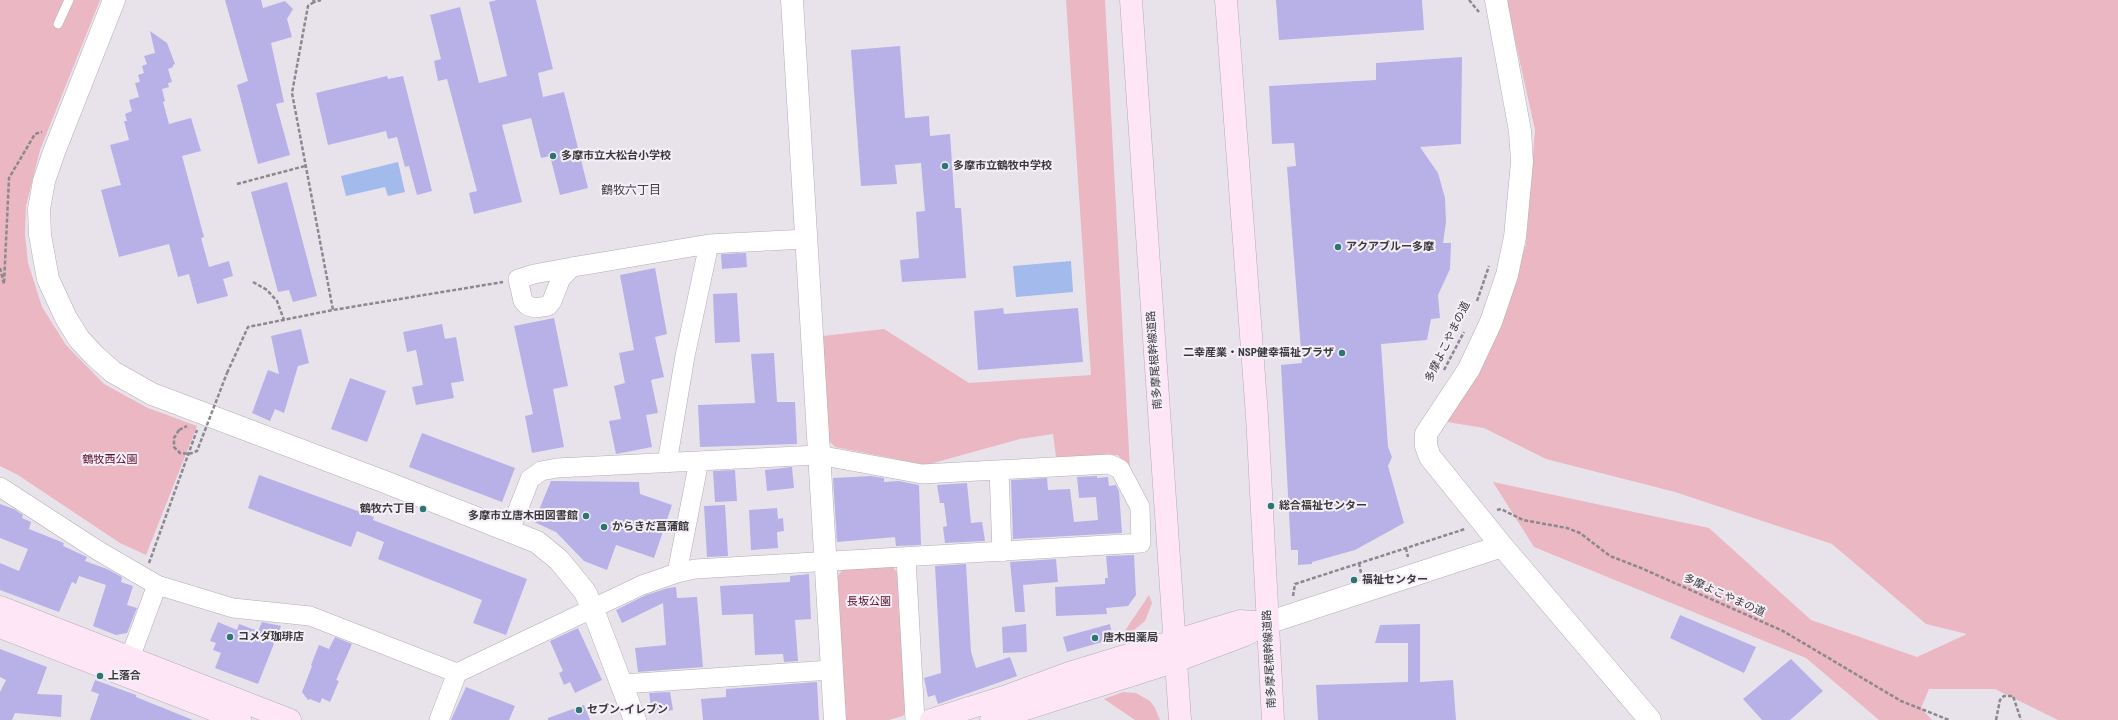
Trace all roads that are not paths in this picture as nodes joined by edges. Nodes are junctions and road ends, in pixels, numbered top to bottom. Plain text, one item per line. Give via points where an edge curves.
1 (69, 0) edge
2 (114, 0) edge
3 (792, 0) edge
4 (1131, 0) edge
5 (1226, 0) edge
6 (1489, 7) edge
7 (58, 24) dead end
8 (806, 239) junction
9 (709, 244) junction
10 (572, 267) junction
11 (818, 455) junction
12 (699, 461) junction
13 (667, 463) junction
14 (999, 471) junction
15 (0, 487) edge
16 (510, 530) junction
17 (1502, 546) junction
18 (1002, 552) junction
19 (906, 558) junction
20 (824, 561) junction
21 (677, 573) junction
22 (150, 582) junction
23 (592, 607) junction
24 (0, 608) edge
25 (1267, 623) junction
26 (0, 627) edge
27 (1175, 651) junction
28 (130, 658) junction
29 (831, 670) junction
30 (456, 673) junction
31 (622, 684) junction
32 (240, 720) edge
33 (290, 720) edge
34 (439, 720) edge
35 (635, 720) edge
36 (835, 720) edge
37 (915, 720) edge
38 (931, 720) edge
39 (991, 720) edge
40 (1180, 720) edge
41 (1273, 720) edge
42 (1650, 720) edge

1 - 7 lane
2 - 16 street via 54,152 44,181 39,209 40,235 48,279 66,318 79,338 113,372 152,394
3 - 8 street
4 - 27 main road, 南多摩尾根幹線道路
5 - 25 main road, 南多摩尾根幹線道路 via 1257,416
6 - 17 street via 1520,131 1521,169 1515,237 1507,275 1491,322 1469,369 1426,434 1426,446 1430,457
8 - 9 street
8 - 11 street
9 - 10 street
9 - 13 street via 685,356
10 - 10 street via 561,278 548,306 528,306 523,301 518,279
11 - 12 street
11 - 14 street via 922,474
11 - 20 street
12 - 13 street
12 - 21 street
13 - 16 street via 541,471 530,478
14 - 18 street
14 - 18 street via 1110,464 1120,469 1140,507 1141,543
15 - 22 street
16 - 23 street via 537,542 559,560 576,579
17 - 25 street
17 - 42 street
18 - 19 street
19 - 20 street
19 - 37 street
20 - 21 street via 694,569
20 - 29 street
21 - 23 street
22 - 28 street
22 - 30 street via 233,608 310,616
23 - 30 street
23 - 31 street
24 - 28 main road
25 - 27 main road via 1245,635
25 - 41 main road, 南多摩尾根幹線道路
26 - 32 main road
27 - 38 main road
27 - 39 main road
27 - 40 main road, 南多摩尾根幹線道路
28 - 33 main road
29 - 31 street
29 - 36 street
30 - 34 street
31 - 35 street

